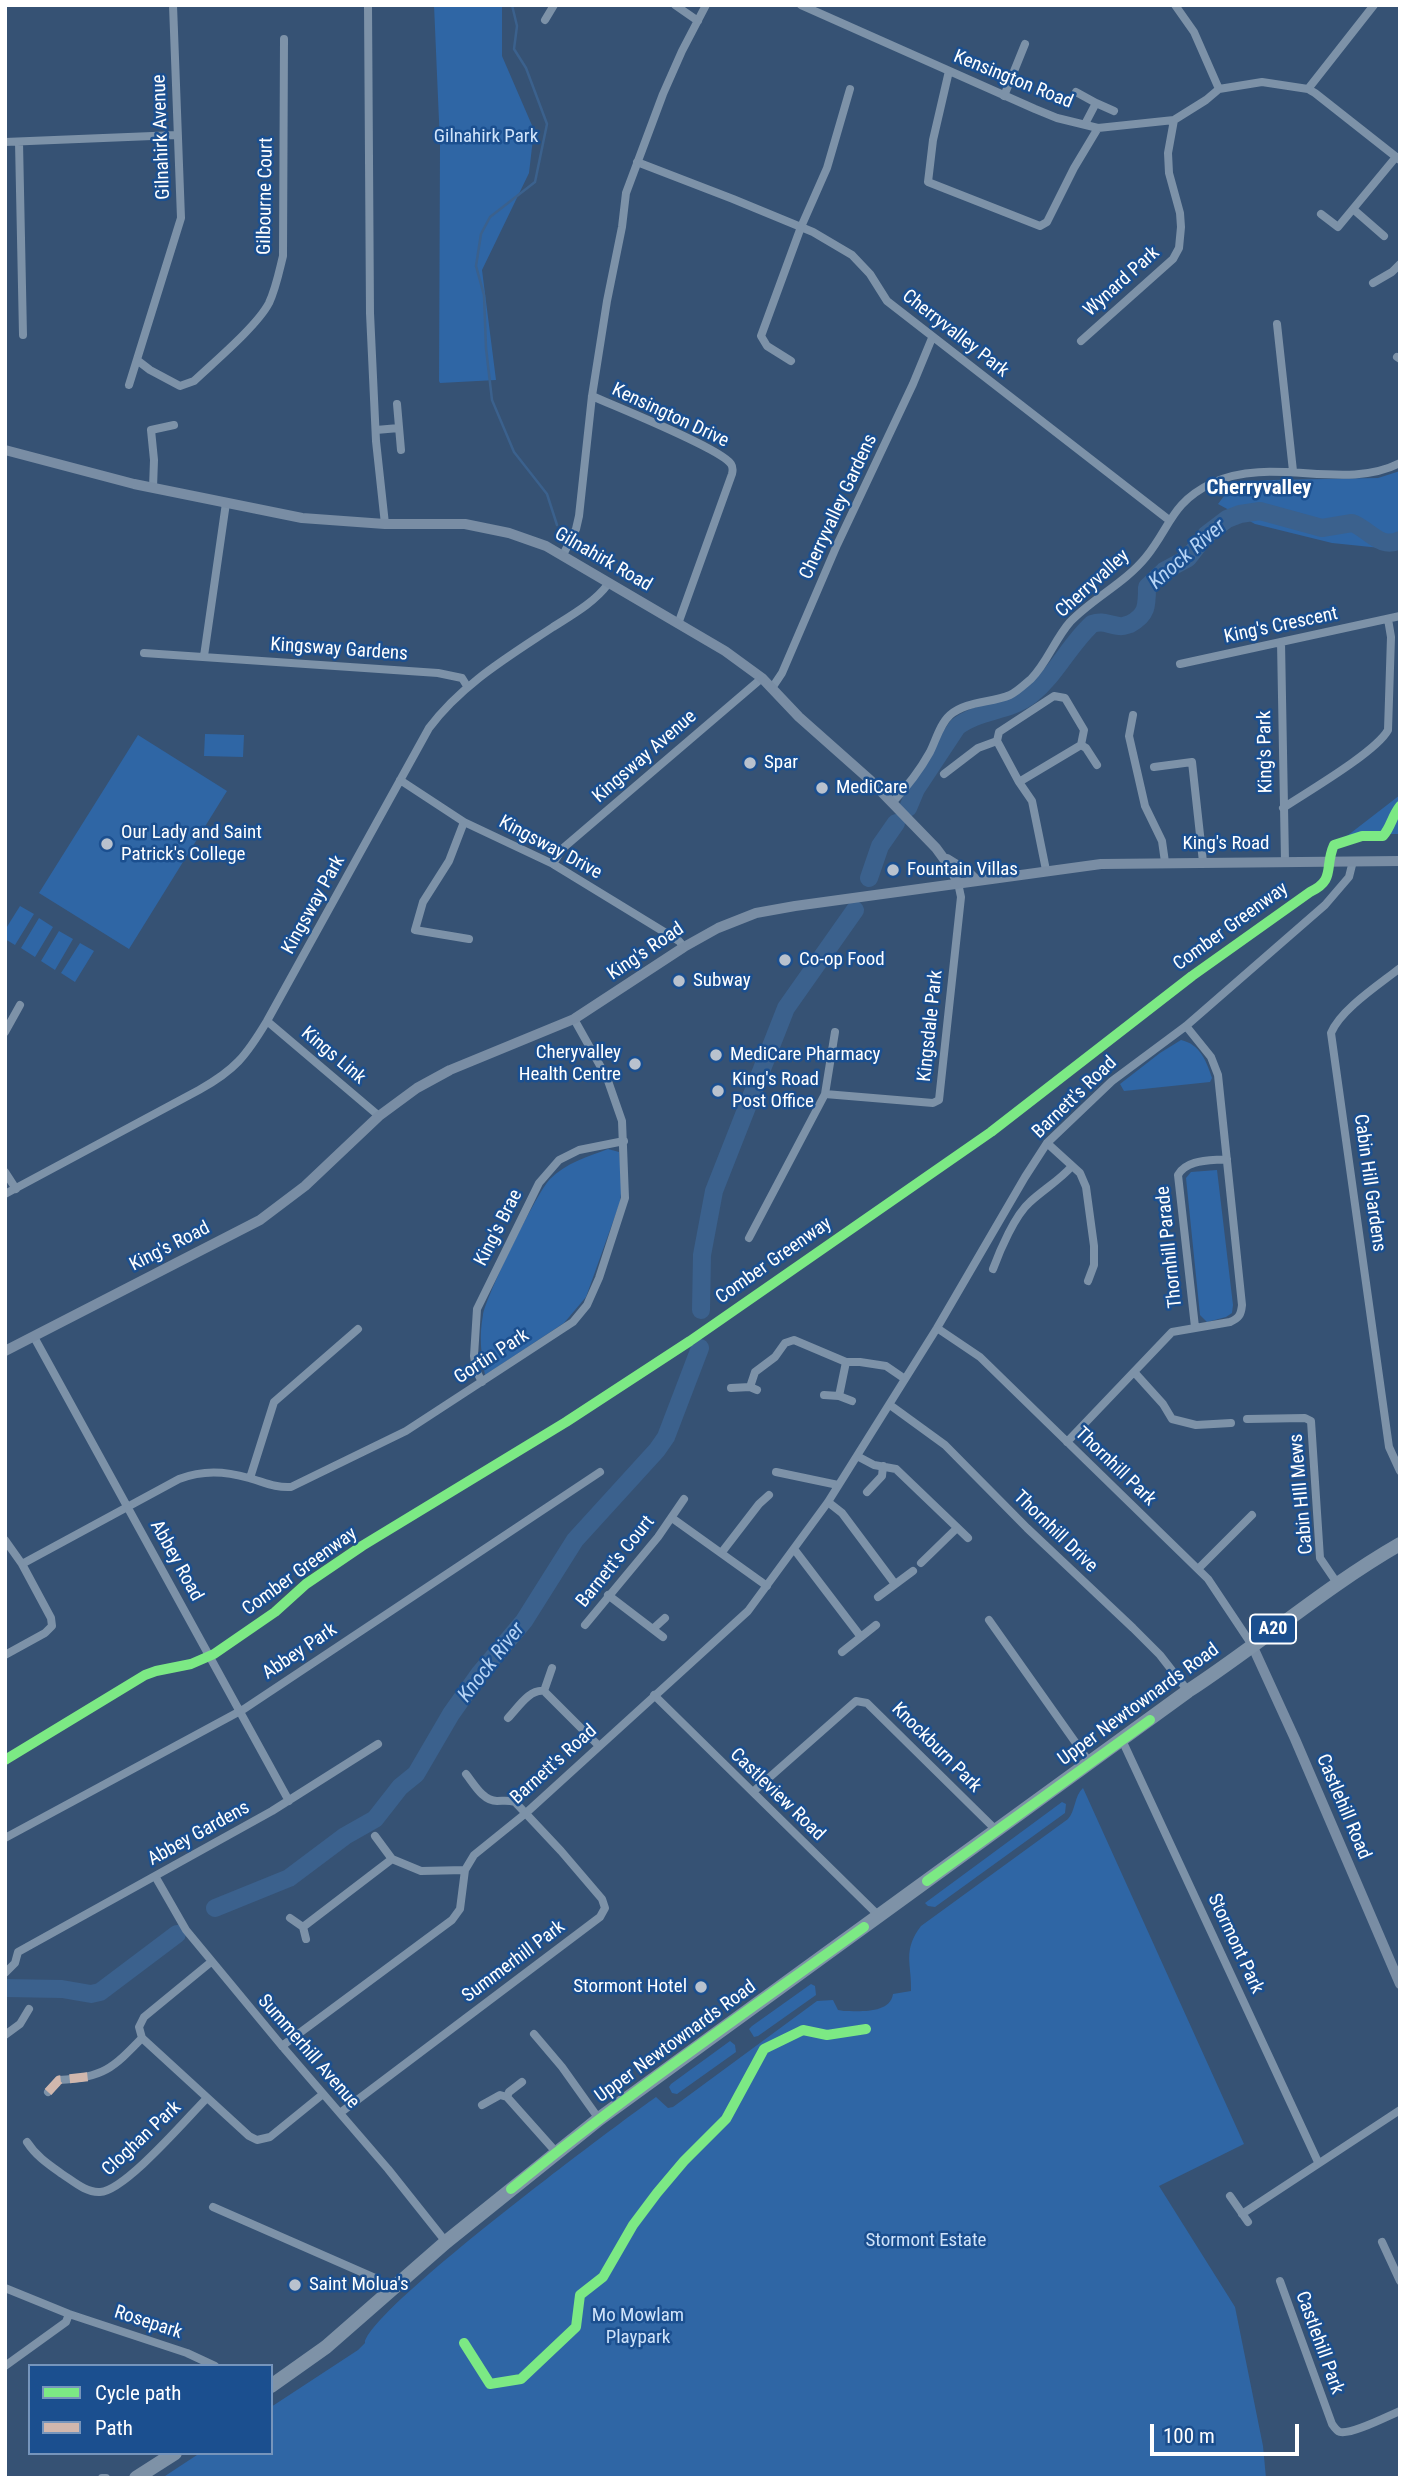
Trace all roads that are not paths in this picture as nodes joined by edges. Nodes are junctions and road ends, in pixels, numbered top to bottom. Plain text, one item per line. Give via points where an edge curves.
1 (173, 5) edge
2 (368, 5) edge
3 (554, 5) edge
4 (675, 5) edge
5 (706, 5) edge
6 (801, 5) edge
7 (1175, 5) edge
8 (1374, 5) edge
9 (545, 20) dead end
10 (698, 21) junction
11 (284, 39) dead end
12 (1024, 44) dead end
13 (949, 71) junction
14 (850, 89) dead end
15 (1219, 89) junction
16 (1308, 89) junction
17 (1076, 92) dead end
18 (1004, 96) junction
19 (1096, 103) junction
20 (1114, 111) dead end
21 (1174, 120) junction
22 (1085, 124) junction
23 (1098, 128) junction
24 (177, 135) junction
25 (5, 142) edge
26 (19, 142) junction
27 (1398, 159) edge
28 (636, 162) junction
29 (1353, 209) junction
30 (1321, 214) dead end
31 (801, 227) junction
32 (1384, 236) dead end
33 (1400, 264) edge
34 (1373, 283) dead end
35 (1277, 324) dead end
36 (23, 335) dead end
37 (932, 338) junction
38 (1081, 341) dead end
39 (136, 360) junction
40 (792, 360) dead end
41 (129, 385) dead end
42 (592, 396) junction
43 (397, 404) dead end
44 (174, 425) dead end
45 (399, 428) junction
46 (376, 430) junction
47 (5, 450) edge
48 (401, 450) dead end
49 (1400, 463) edge
50 (1293, 471) junction
51 (153, 488) junction
52 (226, 503) junction
53 (1169, 520) junction
54 (385, 524) junction
55 (563, 555) junction
56 (608, 584) junction
57 (1400, 616) edge
58 (1388, 619) junction
59 (678, 624) junction
60 (1280, 642) junction
61 (145, 653) dead end
62 (204, 656) junction
63 (1180, 664) dead end
64 (762, 678) junction
65 (467, 686) junction
66 (772, 688) junction
67 (1133, 715) dead end
68 (997, 741) junction
69 (1081, 745) junction
70 (1097, 765) dead end
71 (1154, 767) dead end
72 (944, 774) dead end
73 (400, 780) junction
74 (1019, 782) junction
75 (892, 803) junction
76 (1283, 808) junction
77 (464, 822) junction
78 (944, 858) junction
79 (1284, 861) junction
80 (1353, 861) junction
81 (1400, 861) edge
82 (1165, 862) junction
83 (1203, 862) junction
84 (553, 864) junction
85 (1046, 870) junction
86 (976, 880) junction
87 (958, 883) junction
88 (469, 939) dead end
89 (684, 947) junction
90 (1400, 968) edge
91 (20, 1005) dead end
92 (574, 1019) junction
93 (267, 1021) junction
94 (1186, 1026) junction
95 (5, 1032) edge
96 (835, 1032) dead end
97 (825, 1094) junction
98 (379, 1116) junction
99 (624, 1141) junction
100 (1047, 1143) junction
101 (1227, 1159) junction
102 (1072, 1166) junction
103 (5, 1172) edge
104 (16, 1189) junction
105 (5, 1194) edge
106 (749, 1238) dead end
107 (993, 1269) dead end
108 (1088, 1281) dead end
109 (1195, 1327) junction
110 (937, 1328) junction
111 (358, 1329) dead end
112 (34, 1337) junction
113 (5, 1352) edge
114 (846, 1362) junction
115 (1135, 1373) junction
116 (905, 1379) junction
117 (482, 1382) junction
118 (731, 1388) dead end
119 (824, 1395) dead end
120 (839, 1396) junction
121 (852, 1401) dead end
122 (890, 1405) junction
123 (1247, 1419) dead end
124 (1231, 1423) dead end
125 (1067, 1443) junction
126 (857, 1456) junction
127 (883, 1466) junction
128 (1400, 1471) edge
129 (600, 1472) dead end
130 (776, 1472) dead end
131 (250, 1478) junction
132 (838, 1485) junction
133 (867, 1492) dead end
134 (769, 1495) dead end
135 (750, 1496) dead end
136 (684, 1499) dead end
137 (828, 1502) junction
138 (759, 1504) junction
139 (128, 1506) junction
140 (1252, 1516) dead end
141 (672, 1518) junction
142 (957, 1528) junction
143 (968, 1538) dead end
144 (5, 1540) edge
145 (1400, 1544) edge
146 (794, 1549) junction
147 (722, 1552) junction
148 (921, 1563) dead end
149 (22, 1564) junction
150 (1198, 1569) junction
151 (913, 1571) dead end
152 (1337, 1583) junction
153 (895, 1584) junction
154 (767, 1586) junction
155 (608, 1595) junction
156 (878, 1597) dead end
157 (665, 1618) dead end
158 (989, 1620) dead end
159 (585, 1625) dead end
160 (876, 1625) dead end
161 (654, 1629) junction
162 (663, 1637) dead end
163 (861, 1637) junction
164 (1252, 1645) junction
165 (842, 1652) dead end
166 (5, 1655) edge
167 (552, 1668) dead end
168 (544, 1690) junction
169 (1188, 1691) junction
170 (654, 1695) junction
171 (240, 1711) junction
172 (508, 1718) dead end
173 (1122, 1740) junction
174 (378, 1744) dead end
175 (599, 1746) junction
176 (1090, 1763) junction
177 (467, 1774) dead end
178 (754, 1791) junction
179 (289, 1801) junction
180 (526, 1813) junction
181 (997, 1831) junction
182 (375, 1836) dead end
183 (5, 1838) edge
184 (392, 1859) junction
185 (465, 1870) junction
186 (155, 1876) junction
187 (879, 1916) junction
188 (290, 1918) dead end
189 (303, 1927) junction
190 (306, 1939) dead end
191 (211, 1962) junction
192 (5, 1973) edge
193 (1400, 1984) edge
194 (29, 2009) dead end
195 (534, 2034) dead end
196 (5, 2035) edge
197 (142, 2038) junction
198 (282, 2046) junction
199 (522, 2082) dead end
200 (48, 2092) dead end
201 (323, 2094) junction
202 (506, 2097) junction
203 (207, 2098) junction
204 (482, 2105) dead end
205 (1400, 2110) edge
206 (340, 2113) junction
207 (599, 2119) junction
208 (27, 2142) dead end
209 (556, 2152) junction
210 (1318, 2162) junction
211 (1230, 2196) dead end
212 (213, 2207) dead end
213 (1242, 2214) junction
214 (1248, 2222) dead end
215 (446, 2242) junction
216 (1382, 2242) dead end
217 (1280, 2281) dead end
218 (1400, 2281) edge
219 (5, 2288) edge
220 (391, 2291) junction
221 (69, 2314) junction
222 (211, 2364) edge
223 (5, 2366) edge
224 (273, 2385) edge
225 (1400, 2411) edge
226 (171, 2455) edge
227 (136, 2478) edge

1 - 24 street, Gilnahirk Avenue
2 - 46 street via 370,313
3 - 9 street
4 - 10 street
5 - 10 street
6 - 13 street, Kensington Road
7 - 15 street via 1194,32
8 - 16 street
10 - 28 street
11 - 39 street, Gilbourne Court via 283,256 268,306 194,382 180,386
12 - 18 street
13 - 18 street, Kensington Road
13 - 23 street via 933,140 930,184 1044,225
14 - 31 street via 827,168
15 - 16 street, Kensington Road via 1262,82
15 - 21 street, Kensington Road
16 - 27 street, Kensington Road
17 - 19 street
18 - 22 street, Kensington Road
19 - 20 street
19 - 22 street
21 - 23 street, Kensington Road
21 - 38 street, Wynard Park via 1168,173 1180,214 1179,248 1164,268
22 - 23 street, Kensington Road
24 - 26 street
24 - 39 street, Gilnahirk Avenue via 181,218
25 - 26 street
26 - 36 street
27 - 29 street
28 - 31 street, Cherryvalley Park
28 - 42 street via 626,193
29 - 30 street via 1338,227
29 - 32 street
31 - 37 street, Cherryvalley Park via 852,255 887,301
31 - 40 street via 761,336 767,346
33 - 34 street
35 - 50 street
37 - 53 street, Cherryvalley Park
37 - 66 street, Cherryvalley Gardens
39 - 41 street, Gilnahirk Avenue
42 - 55 street via 579,516
42 - 59 street, Kensington Drive via 705,448 733,468
43 - 45 street
44 - 51 street via 151,430
45 - 46 street
45 - 48 street
46 - 54 street
47 - 51 street, Gilnahirk Road
49 - 50 street, Cherryvalley via 1384,471 1350,475
50 - 53 street, Cherryvalley via 1214,482 1192,495
51 - 52 street, Gilnahirk Road
52 - 54 street, Gilnahirk Road via 302,518
52 - 62 street
53 - 75 street, Cherryvalley via 1148,555 1069,623 1032,677 1013,694 951,714 929,754
54 - 55 street, Gilnahirk Road via 488,528
55 - 56 street, Gilnahirk Road
56 - 59 street, Gilnahirk Road
56 - 65 street, Kingsway Park via 576,612
57 - 58 street, King's Crescent
58 - 60 street, King's Crescent
58 - 76 street via 1388,730 1375,745
59 - 64 street, Gilnahirk Road
60 - 63 street, King's Crescent
60 - 76 street, King's Park
61 - 62 street, Kingsway Gardens
62 - 65 street, Kingsway Gardens via 438,673 462,678
64 - 66 street, Gilnahirk Road
64 - 84 street, Kingsway Avenue via 562,849
65 - 73 street, Kingsway Park via 429,728
66 - 75 street, Gilnahirk Road
67 - 82 street via 1129,736 1145,806 1162,841
68 - 69 street via 999,732 1059,696 1070,704 1084,730
68 - 72 street via 978,748
68 - 74 street
69 - 70 street
69 - 74 street
71 - 83 street via 1192,762
73 - 77 street, Kingsway Drive
73 - 93 street, Kingsway Park
74 - 85 street via 1032,801
75 - 78 street, Gilnahirk Road
76 - 79 street, King's Park
77 - 84 street, Kingsway Drive
77 - 88 street via 449,861 423,902 415,930
78 - 86 street
78 - 87 street, Gilnahirk Road
79 - 80 street, King's Road
79 - 83 street, King's Road
80 - 81 street, King's Road
80 - 94 street, Barnett's Road via 1349,877 1337,893
82 - 83 street, King's Road
82 - 85 street, King's Road
84 - 89 street, Kingsway Drive
85 - 86 street, King's Road
86 - 87 street, King's Road
87 - 89 street, King's Road via 757,913
87 - 97 street, Kingsdale Park via 961,897 939,1100
89 - 92 street, King's Road
90 - 128 street, Cabin Hill Gardens via 1346,1013 1331,1033 1389,1447
91 - 95 street
92 - 98 street, King's Road via 450,1070
92 - 99 street, Gortin Park via 607,1078
93 - 98 street, Kings Link
93 - 104 street, Kingsway Park via 238,1064 222,1077
94 - 100 street, Barnett's Road via 1112,1081
94 - 101 street, Thornhill Parade via 1212,1057 1218,1075
96 - 97 street
97 - 106 street
98 - 112 street, King's Road via 305,1186 260,1220
99 - 117 street, Gortin Park via 625,1198 587,1305 573,1322
99 - 117 street, King's Brae via 559,1160 539,1184 477,1309 474,1356
100 - 102 street
100 - 110 street, Barnett's Road
101 - 109 street, Thornhill Parade via 1241,1313 1230,1322
101 - 109 street, Thornhill Parade via 1188,1164 1178,1175
102 - 107 street via 1029,1202
102 - 108 street via 1086,1187 1094,1245
103 - 104 street
104 - 105 street, Kingsway Park
109 - 115 street, Thornhill Parade via 1172,1332
110 - 116 street, Barnett's Road
110 - 125 street, Thornhill Park via 980,1357
111 - 131 street via 274,1402
112 - 113 street, King's Road
112 - 139 street, Abbey Road
114 - 116 street via 886,1366
114 - 118 street via 794,1340 755,1371 753,1389
114 - 120 street
115 - 124 street via 1172,1419
115 - 125 street, Thornhill Parade
116 - 122 street, Barnett's Road
117 - 131 street, Gortin Park via 405,1431 291,1487 277,1488
119 - 120 street
120 - 121 street
122 - 126 street, Barnett's Road
122 - 169 street, Thornhill Drive via 945,1445 1160,1655
123 - 152 street, Cabin HIll Mews via 1311,1421 1320,1558
125 - 150 street, Thornhill Park
126 - 127 street
126 - 132 street, Barnett's Road
127 - 133 street via 882,1476
127 - 142 street via 896,1469
129 - 171 street, Abbey Park
130 - 132 street
131 - 139 street, Gortin Park via 220,1471 195,1473
132 - 137 street, Barnett's Road
134 - 138 street
135 - 138 street
136 - 141 street, Barnett's Court
137 - 146 street, Barnett's Road
137 - 153 street via 842,1513
138 - 147 street
139 - 149 street, Gortin Park
139 - 171 street, Abbey Road
140 - 150 street
141 - 147 street, Barnett's Court
141 - 155 street, Barnett's Court
142 - 143 street
142 - 148 street
144 - 149 street
145 - 152 highway, Upper Newtownards Road / A20
146 - 154 street, Barnett's Road
146 - 163 street
147 - 154 street, Barnett's Court
149 - 166 street via 52,1626
150 - 164 street, Thornhill Park
151 - 153 street
152 - 164 highway, Upper Newtownards Road / A20
153 - 156 street
154 - 170 street, Barnett's Road via 748,1611
155 - 159 street, Barnett's Court
155 - 161 street
157 - 161 street
158 - 176 street
160 - 163 street
161 - 162 street
163 - 165 street
164 - 169 highway, Upper Newtownards Road / A20
164 - 193 street, Castlehill Road
167 - 168 street
168 - 172 street via 531,1694
168 - 175 street
169 - 173 highway, Upper Newtownards Road / A20
170 - 175 street, Barnett's Road
170 - 178 street, Castleview Road
171 - 179 street, Abbey Road
171 - 183 street, Abbey Park
173 - 176 highway, Upper Newtownards Road / A20
173 - 210 street, Stormont Park
174 - 179 street, Abbey Gardens
175 - 180 street, Barnett's Road
176 - 181 highway, Upper Newtownards Road / A20
177 - 180 street via 486,1798 515,1802
178 - 181 street, Knockburn Park via 856,1701 867,1703
178 - 187 street, Castleview Road
179 - 186 street, Abbey Gardens
180 - 185 street, Barnett's Road via 474,1855
180 - 206 street, Summerhill Park via 602,1899 605,1908 600,1917
181 - 187 highway, Upper Newtownards Road / A20
182 - 184 street
184 - 185 street via 421,1871
184 - 189 street
185 - 198 street via 460,1909 452,1920
186 - 191 street, Summerhill Avenue
186 - 192 street, Abbey Gardens via 18,1952
187 - 207 highway, Upper Newtownards Road / A20
188 - 189 street
189 - 190 street
191 - 197 street via 144,2017 139,2027
191 - 198 street, Summerhill Avenue
194 - 196 street via 20,2024
195 - 207 street
197 - 200 street via 118,2063 95,2076 60,2080
197 - 203 street
198 - 201 street, Summerhill Avenue
199 - 202 street
201 - 203 street via 270,2137 257,2140
201 - 206 street, Summerhill Avenue
202 - 204 street via 500,2095
202 - 209 street
203 - 208 street, Cloghan Park via 112,2190 98,2193 86,2189 34,2154
205 - 210 street
206 - 215 street, Summerhill Avenue
207 - 209 highway, Upper Newtownards Road / A20
209 - 215 highway, Upper Newtownards Road / A20
210 - 213 street
211 - 213 street
212 - 220 street via 375,2277
213 - 214 street
215 - 220 highway, Upper Newtownards Road / A20
216 - 218 street
217 - 225 street, Castlehill Park via 1332,2424 1340,2432 1350,2431
219 - 221 street, Rosepark
220 - 224 highway, Upper Newtownards Road / A20
221 - 222 street, Rosepark
221 - 223 street via 66,2322
226 - 227 highway

